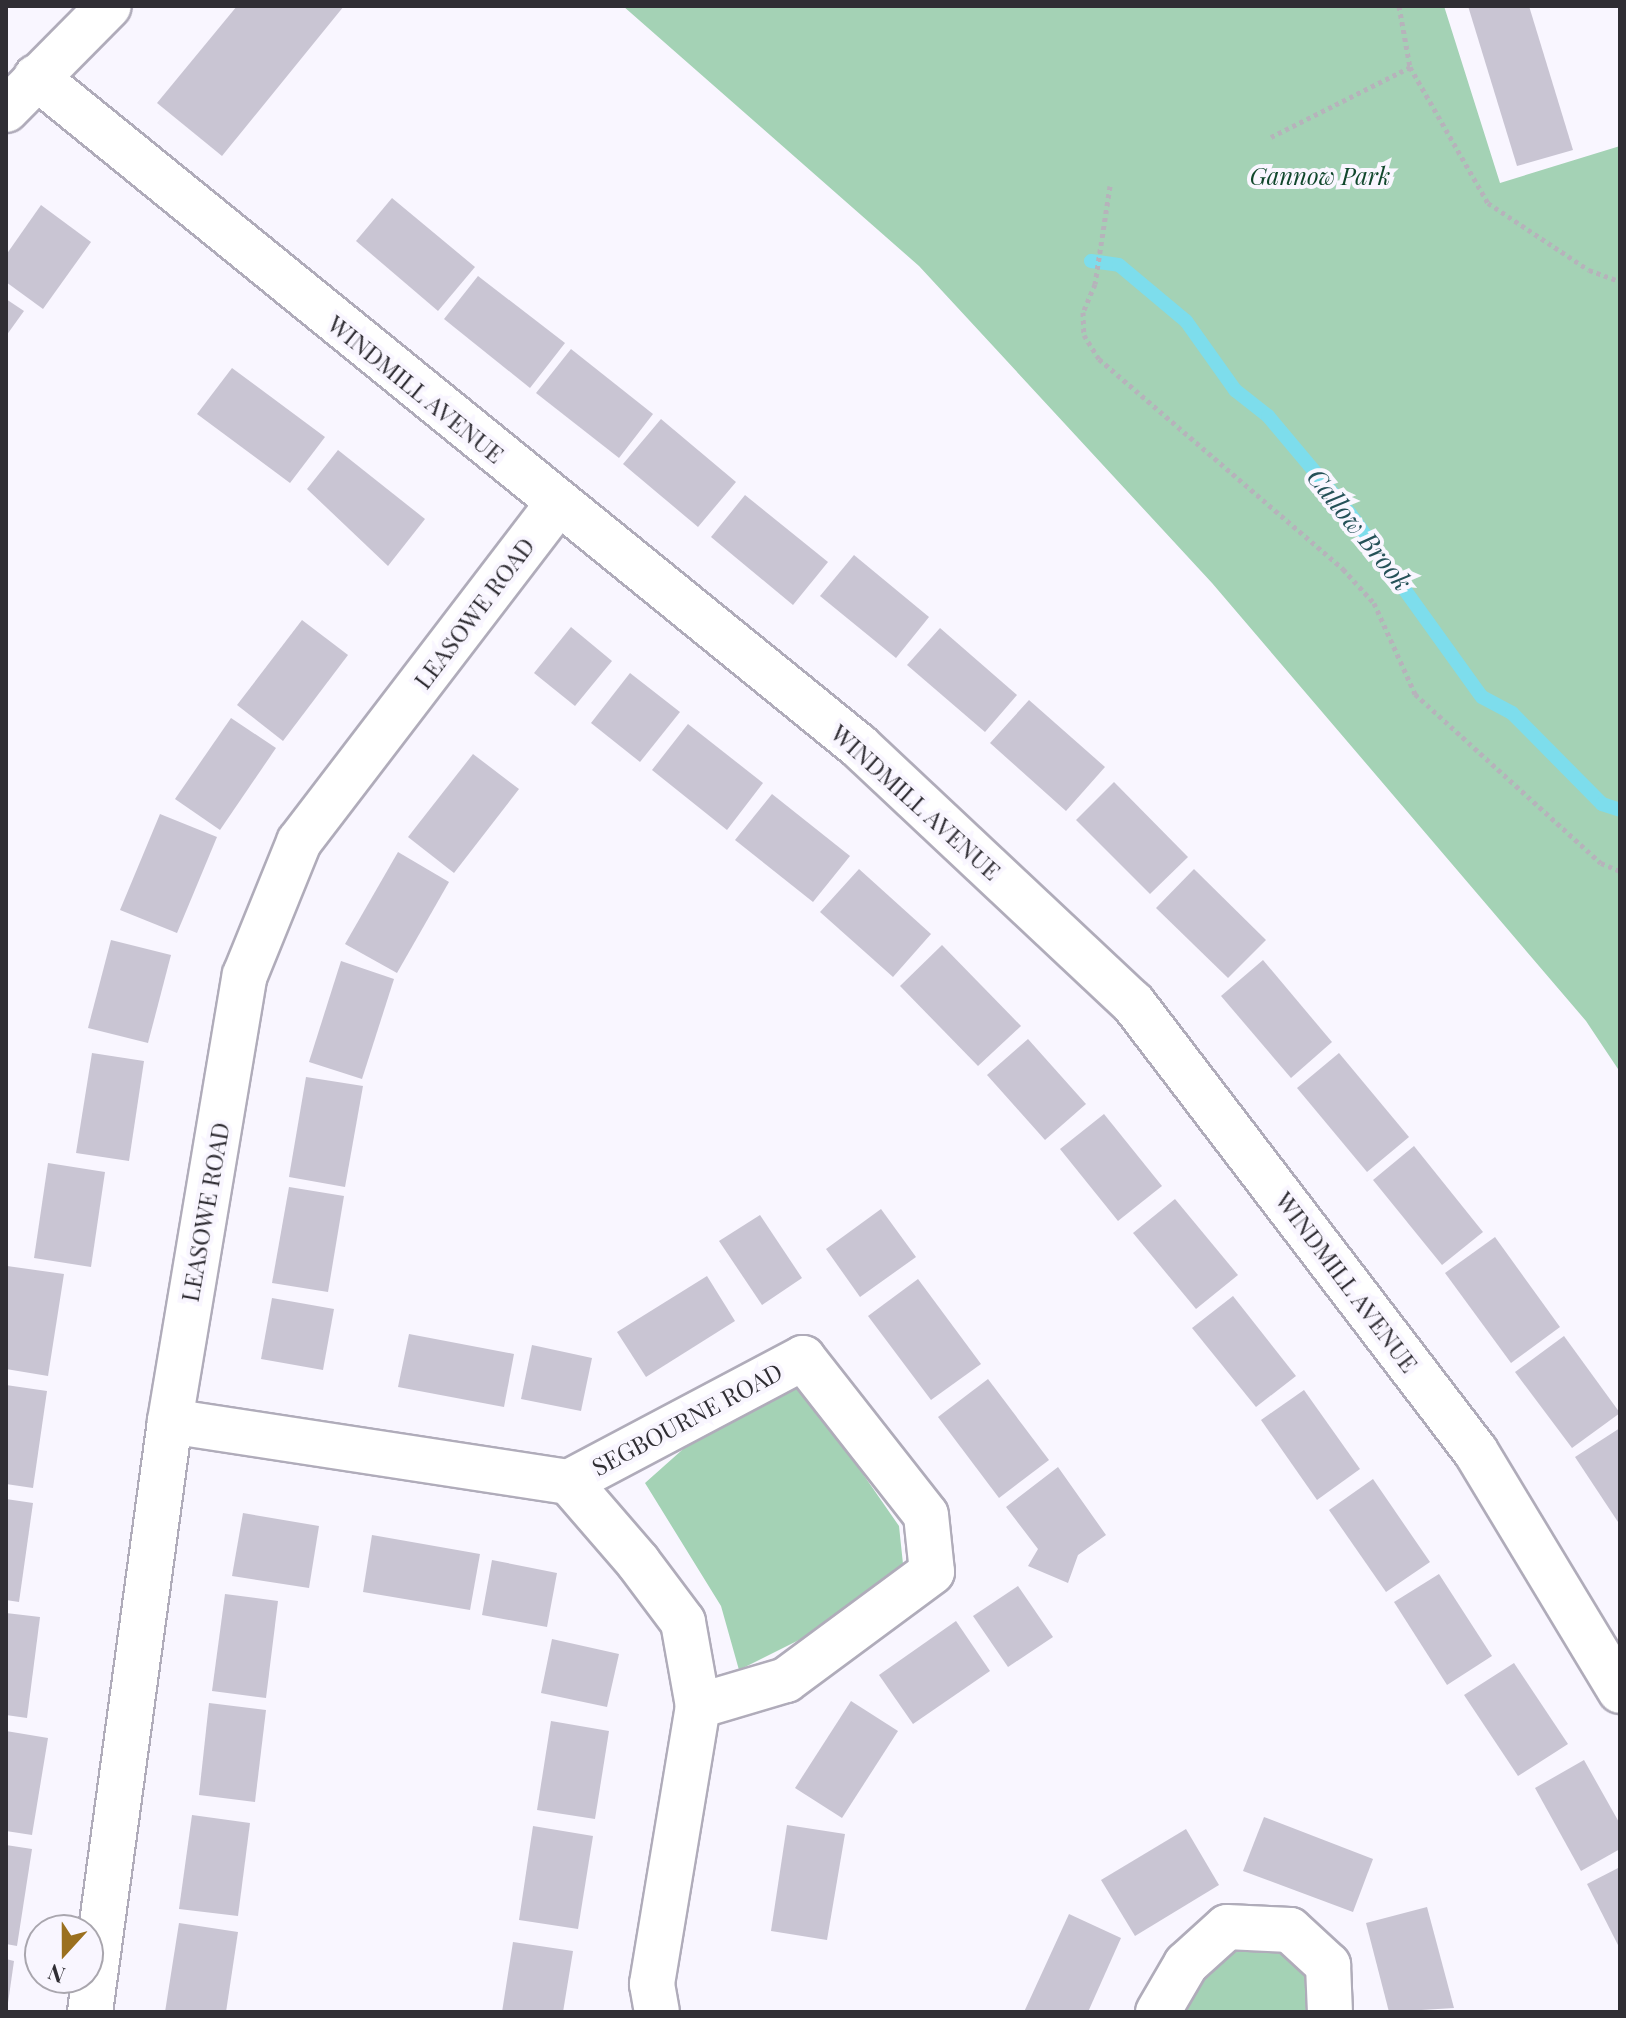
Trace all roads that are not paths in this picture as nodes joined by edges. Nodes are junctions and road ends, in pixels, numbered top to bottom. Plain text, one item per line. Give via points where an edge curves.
1 (109, 6) edge
2 (36, 77) junction
3 (6, 110) edge
4 (557, 505) junction
5 (170, 1421) junction
6 (569, 1482) junction
7 (1620, 1691) edge
8 (698, 1706) junction
9 (90, 2012) edge
10 (657, 2012) edge
11 (1158, 2012) edge
12 (1330, 2012) edge

1 - 2 street
2 - 3 street
2 - 4 street, WINDMILL AVENUE
4 - 5 street, LEASOWE ROAD via 299,842 278,883 245,975
4 - 7 street, WINDMILL AVENUE via 860,747 1133,1003 1476,1452
5 - 6 street, SEGBOURNE ROAD
5 - 9 street, LEASOWE ROAD
6 - 8 street, SEGBOURNE ROAD via 683,1622
6 - 8 street, SEGBOURNE ROAD via 803,1358 926,1515 932,1572 786,1680
8 - 10 street, SEGBOURNE ROAD via 652,1984
11 - 12 street via 1186,1964 1227,1927 1290,1930 1328,1965

